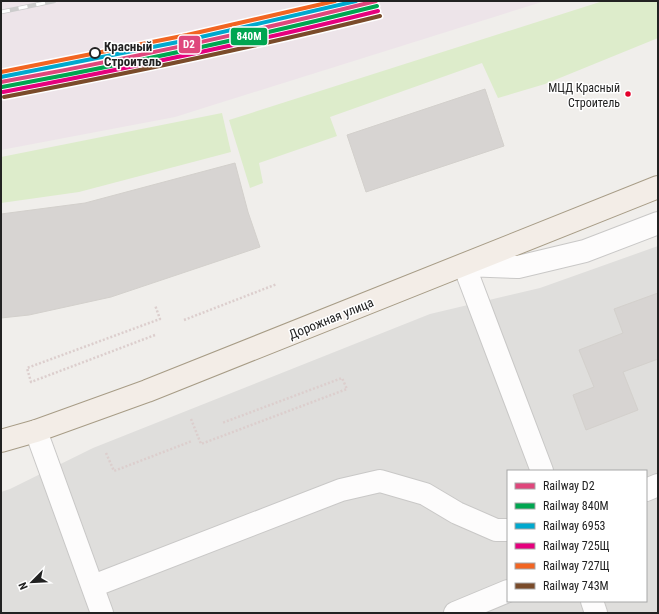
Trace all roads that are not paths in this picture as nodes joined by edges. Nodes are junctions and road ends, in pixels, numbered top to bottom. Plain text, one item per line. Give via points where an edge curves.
1 (658, 187) edge
2 (658, 223) edge
3 (464, 265) junction
4 (36, 431) junction
5 (1, 441) edge
6 (542, 470) edge
7 (658, 485) edge
8 (647, 490) edge
9 (507, 530) edge
10 (93, 586) junction
11 (507, 591) edge
12 (592, 602) edge
13 (102, 613) edge
14 (455, 613) edge
15 (596, 613) edge

1 - 3 main road, Дорожная улица
2 - 3 street via 585,251 518,267
3 - 4 main road, Дорожная улица via 147,391
3 - 6 street
4 - 5 main road, Дорожная улица
4 - 10 street
7 - 8 street
9 - 10 street via 496,530 424,494 380,481 341,490
10 - 13 street
11 - 14 street
12 - 15 street

